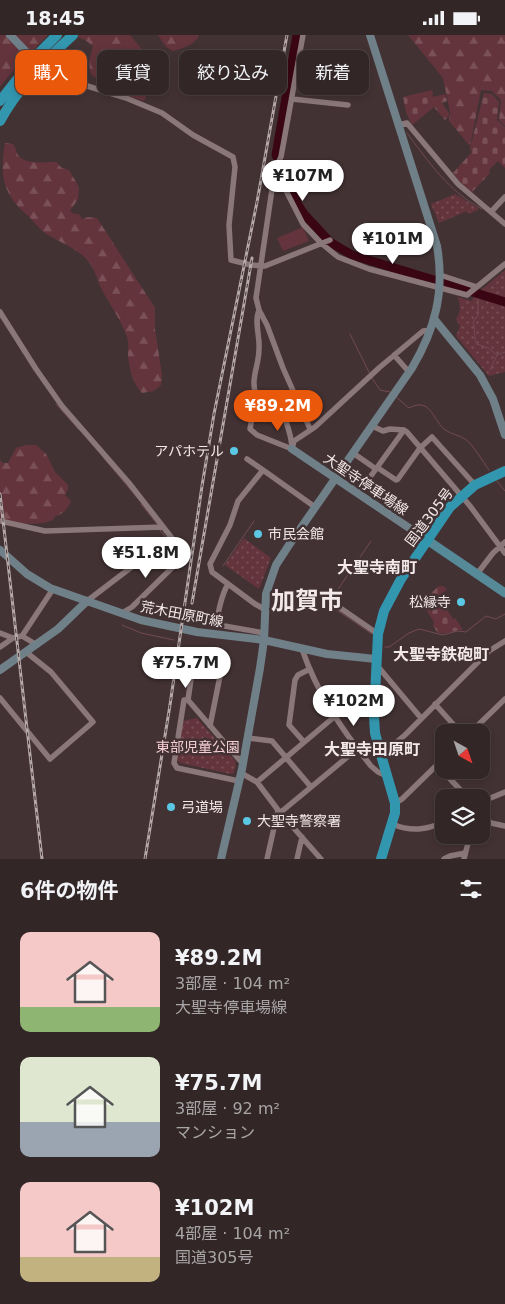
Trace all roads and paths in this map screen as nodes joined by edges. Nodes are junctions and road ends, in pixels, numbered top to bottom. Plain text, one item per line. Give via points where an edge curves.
1 (10, 35) edge
2 (57, 35) edge
3 (73, 35) edge
4 (303, 35) edge
5 (370, 35) edge
6 (24, 50) edge
7 (42, 50) edge
8 (58, 50) edge
9 (15, 82) edge
10 (87, 86) edge
11 (18, 95) edge
12 (292, 99) junction
13 (0, 101) edge
14 (348, 105) dead end
15 (0, 121) edge
16 (398, 125) junction
17 (275, 168) junction
18 (505, 197) edge
19 (491, 212) junction
20 (505, 225) edge
21 (330, 240) dead end
22 (321, 243) junction
23 (505, 264) edge
24 (260, 266) junction
25 (440, 276) junction
26 (476, 288) junction
27 (440, 289) junction
28 (259, 310) junction
29 (0, 312) edge
30 (435, 320) junction
31 (431, 330) junction
32 (394, 355) junction
33 (409, 372) junction
34 (256, 395) junction
35 (372, 426) junction
36 (310, 429) junction
37 (404, 430) junction
38 (505, 435) edge
39 (420, 448) junction
40 (292, 449) junction
41 (353, 453) junction
42 (247, 459) dead end
43 (377, 469) junction
44 (263, 470) junction
45 (505, 471) edge
46 (335, 478) junction
47 (475, 485) junction
48 (358, 494) junction
49 (461, 496) junction
50 (315, 507) junction
51 (0, 521) edge
52 (163, 527) junction
53 (171, 537) junction
54 (427, 540) junction
55 (502, 544) edge
56 (0, 550) edge
57 (505, 553) edge
58 (477, 574) junction
59 (228, 584) junction
60 (53, 589) junction
61 (505, 593) edge
62 (87, 601) junction
63 (333, 603) dead end
64 (264, 609) junction
65 (122, 613) junction
66 (0, 633) edge
67 (378, 634) junction
68 (22, 635) junction
69 (264, 637) junction
70 (13, 638) junction
71 (505, 641) edge
72 (37, 645) junction
73 (0, 647) edge
74 (302, 649) junction
75 (26, 652) junction
76 (375, 663) junction
77 (310, 669) junction
78 (0, 670) edge
79 (0, 698) edge
80 (505, 699) edge
81 (188, 700) junction
82 (435, 705) junction
83 (334, 717) junction
84 (421, 717) junction
85 (452, 724) edge
86 (479, 724) edge
87 (210, 726) junction
88 (248, 738) junction
89 (304, 742) junction
90 (357, 749) junction
91 (380, 755) junction
92 (286, 757) junction
93 (243, 764) junction
94 (435, 767) edge
95 (386, 776) junction
96 (240, 777) junction
97 (450, 779) edge
98 (257, 782) junction
99 (311, 787) junction
100 (460, 789) edge
101 (505, 792) edge
102 (490, 798) edge
103 (395, 803) junction
104 (280, 811) junction
105 (490, 822) edge
106 (392, 824) junction
107 (435, 826) edge
108 (505, 826) edge
109 (302, 837) junction
110 (465, 856) edge
111 (221, 859) edge
112 (267, 859) edge
113 (297, 859) edge
114 (321, 859) edge
115 (381, 859) edge
116 (444, 859) edge

1 - 6 street
2 - 7 highway
3 - 8 highway
4 - 12 street
5 - 16 street
9 - 13 highway
10 - 24 street via 162,113 233,157 235,167 229,225 231,260
11 - 15 highway
12 - 14 street
12 - 17 street via 281,157
16 - 19 street via 407,123 458,184
16 - 25 street via 437,246
17 - 22 street via 304,224
17 - 24 street
18 - 19 street
19 - 20 street
21 - 22 street
22 - 24 street
22 - 27 street via 338,257 369,269
23 - 26 street
24 - 28 street via 256,298
25 - 26 street
25 - 27 street
26 - 27 street via 467,295
27 - 30 street
28 - 34 street via 256,316 259,347 252,386
28 - 36 street
29 - 52 street via 62,406
30 - 31 street
30 - 38 street via 480,375
31 - 32 street via 423,331
31 - 33 street
32 - 33 street
32 - 36 street
33 - 35 street
34 - 40 street via 271,395 277,401 290,434
34 - 40 street via 250,429
35 - 37 street via 383,431
35 - 41 street
36 - 40 street via 294,441
37 - 39 street
37 - 43 street
39 - 43 street via 396,480
39 - 47 street via 432,437
39 - 49 street
40 - 46 street, 大聖寺停車場線
41 - 43 street
41 - 46 street
42 - 44 street
43 - 48 street
44 - 50 street
44 - 59 street via 238,501 210,565 212,572
45 - 47 highway, 国道305号
46 - 48 street, 大聖寺停車場線
46 - 50 street
47 - 49 highway, 国道305号
48 - 54 street, 大聖寺停車場線
49 - 54 highway, 国道305号
49 - 55 street
50 - 64 street via 276,565
51 - 52 street via 45,531
52 - 53 street
53 - 62 street
53 - 65 street via 182,551 181,559
54 - 58 main road
54 - 67 highway, 国道305号 via 384,611
55 - 57 street
55 - 58 street
56 - 60 street, 荒木田原町線 via 27,574
58 - 61 main road
59 - 64 street
59 - 69 street via 217,619 219,625
60 - 62 street, 荒木田原町線
60 - 68 street
62 - 65 street, 荒木田原町線
62 - 72 street
63 - 67 street
64 - 69 street
65 - 69 street, 荒木田原町線 via 197,632
66 - 70 street
67 - 76 highway, 国道305号
68 - 70 street
68 - 72 street
69 - 74 street, 荒木田原町線
69 - 88 street
70 - 73 street
71 - 82 street via 489,651
72 - 75 street
74 - 76 street, 荒木田原町線
74 - 77 street
75 - 78 street
75 - 79 street via 52,672 93,722 50,759
76 - 84 street
76 - 91 highway, 国道305号 via 375,733
77 - 83 street
77 - 89 street via 298,675 295,681 290,725
80 - 86 street
81 - 87 street
81 - 87 street via 195,651 224,656
81 - 96 street via 184,700 174,763 177,768
82 - 84 street
82 - 85 street
83 - 89 street
83 - 90 street
84 - 91 street
87 - 93 street
88 - 92 street via 272,741
88 - 93 street
89 - 92 street
90 - 95 street via 378,772
90 - 99 street
91 - 95 highway, 国道305号
92 - 98 street
92 - 99 street
93 - 96 street
94 - 103 street
95 - 103 highway, 国道305号
96 - 98 street
96 - 111 street
97 - 100 street
98 - 104 street
99 - 104 street
101 - 102 street
103 - 106 highway, 国道305号
104 - 109 street
104 - 112 street
105 - 108 street
106 - 107 street via 421,829
106 - 115 highway, 国道305号
109 - 113 street
109 - 114 street
110 - 116 street

